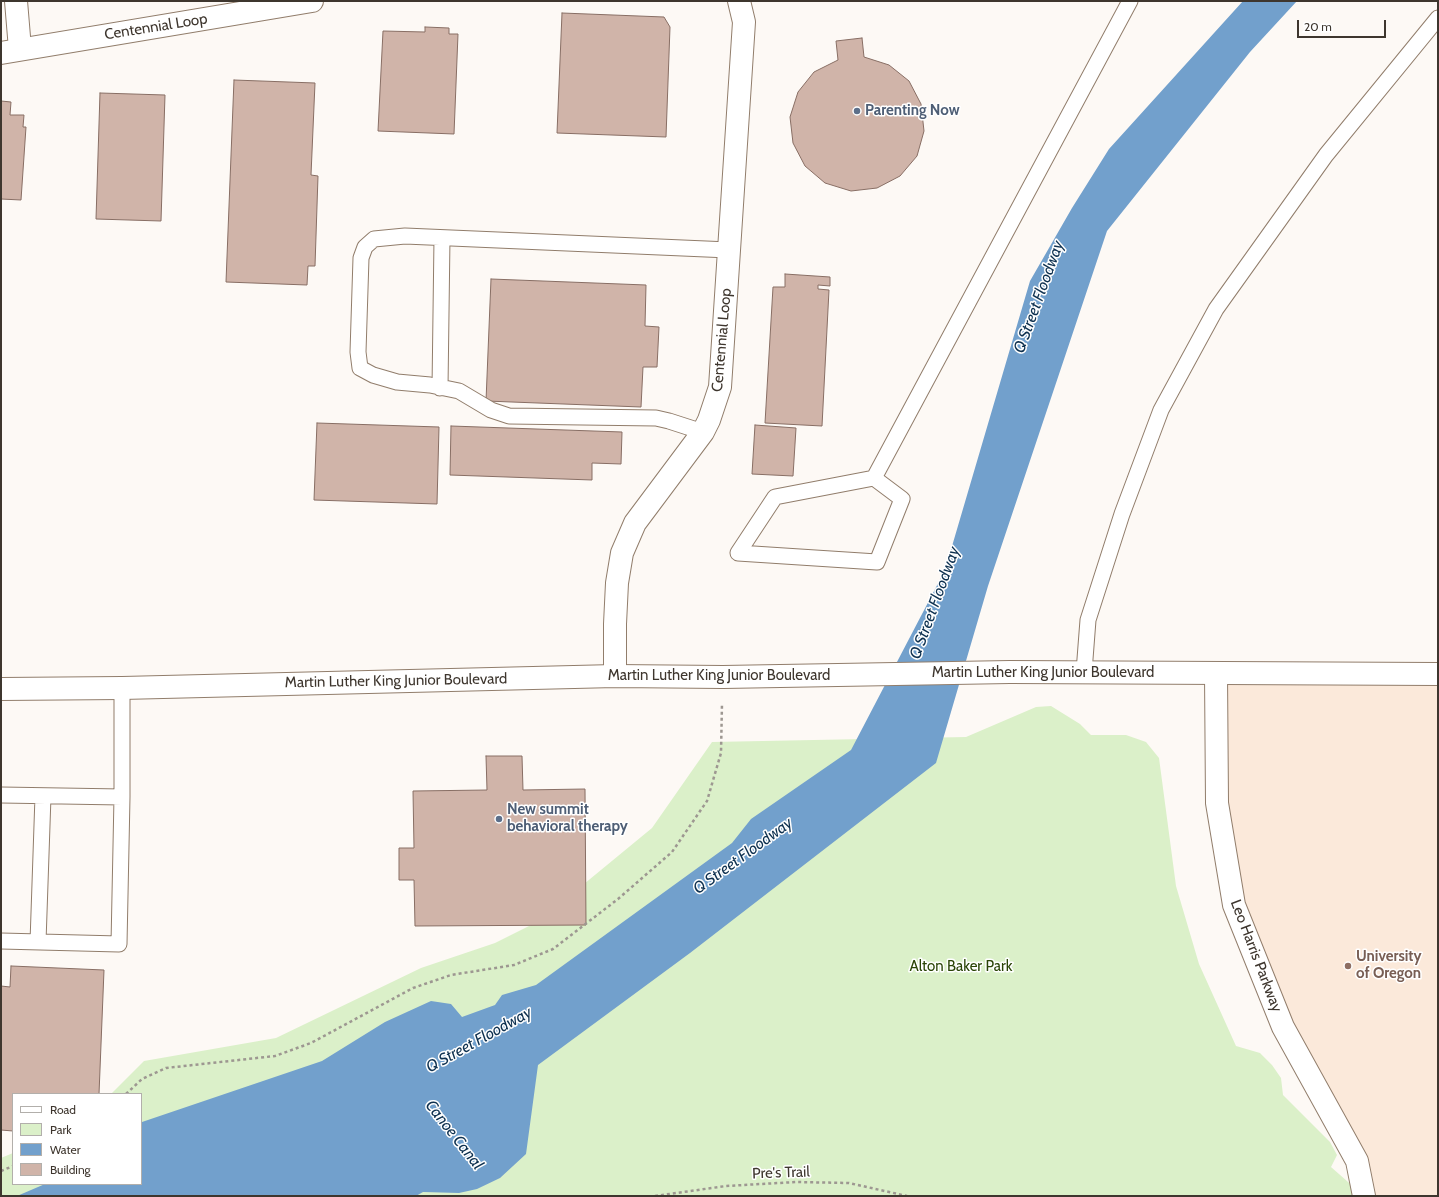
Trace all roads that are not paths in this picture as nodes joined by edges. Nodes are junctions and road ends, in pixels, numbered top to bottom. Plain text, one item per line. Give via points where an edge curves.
1 (16, 1) edge
2 (312, 1) edge
3 (739, 1) edge
4 (1130, 1) edge
5 (1438, 18) edge
6 (10, 51) edge
7 (442, 238) junction
8 (729, 250) junction
9 (440, 388) junction
10 (703, 432) junction
11 (874, 478) junction
12 (1084, 672) junction
13 (1216, 674) junction
14 (1438, 674) edge
15 (615, 676) junction
16 (122, 688) junction
17 (1, 689) edge
18 (1, 796) edge
19 (42, 796) junction
20 (122, 797) junction
21 (1, 941) edge
22 (38, 942) junction
23 (1364, 1196) edge

1 - 6 street
2 - 6 street, Centennial Loop
3 - 8 street, Centennial Loop via 744,22
4 - 11 lane
5 - 12 lane via 1326,155 1216,309 1161,410 1122,514 1088,620
7 - 8 lane
7 - 9 lane
7 - 9 lane via 405,236 374,239 365,247 361,258 358,352 360,368 374,375 397,382
8 - 10 street, Centennial Loop via 720,387 710,420
9 - 10 lane via 459,391 491,410 509,416 656,418
10 - 15 street, Centennial Loop via 635,523 622,553 617,583
11 - 11 lane via 775,497 738,553 877,562 902,499
12 - 13 street, Martin Luther King Junior Boulevard
12 - 15 street, Martin Luther King Junior Boulevard
13 - 14 street, Martin Luther King Junior Boulevard
13 - 23 street, Leo Harris Parkway via 1217,803 1234,905 1283,1027 1357,1162
15 - 16 street, Martin Luther King Junior Boulevard
16 - 17 street, Martin Luther King Junior Boulevard
16 - 20 lane
18 - 19 lane
19 - 20 lane
19 - 22 lane
20 - 22 lane via 119,944
21 - 22 lane

